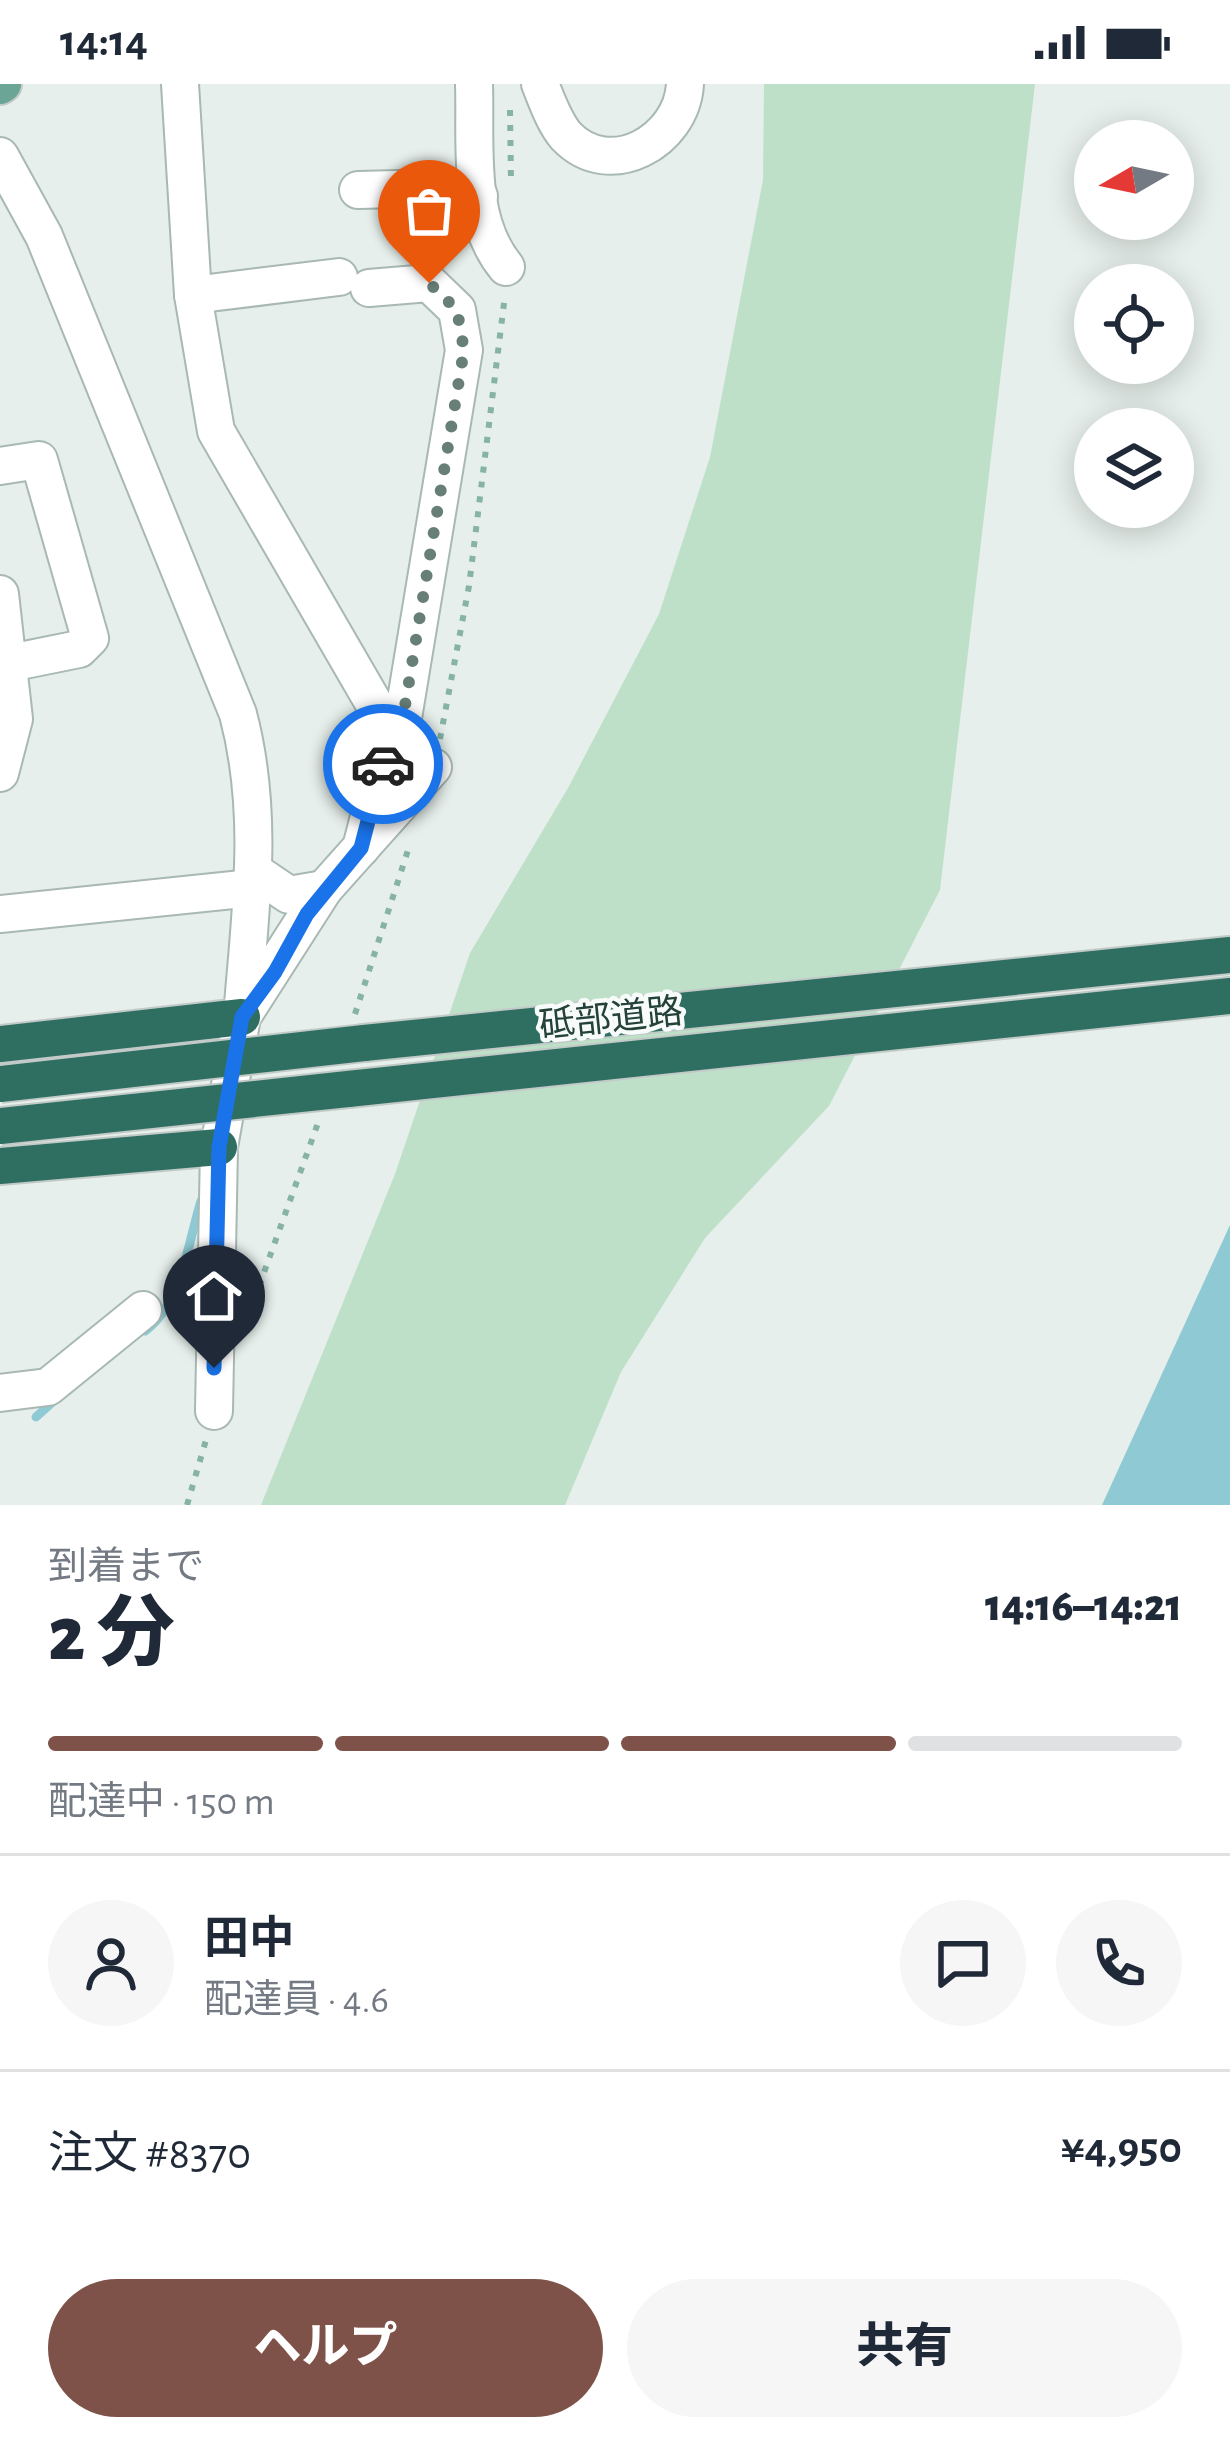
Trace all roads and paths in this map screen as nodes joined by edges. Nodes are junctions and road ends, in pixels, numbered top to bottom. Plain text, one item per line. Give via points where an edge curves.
1 (474, 84) edge
2 (540, 84) edge
3 (685, 84) edge
4 (184, 87) edge
5 (0, 156) edge
6 (358, 190) dead end
7 (479, 196) junction
8 (506, 267) dead end
9 (193, 295) junction
10 (0, 466) edge
11 (0, 594) edge
12 (4, 664) edge
13 (386, 751) junction
14 (433, 767) dead end
15 (0, 773) edge
16 (361, 848) junction
17 (254, 880) junction
18 (324, 890) junction
19 (0, 914) edge
20 (1230, 956) edge
21 (1230, 996) edge
22 (242, 1017) junction
23 (0, 1043) edge
24 (0, 1084) edge
25 (0, 1126) edge
26 (219, 1147) junction
27 (0, 1166) edge
28 (143, 1310) dead end
29 (0, 1393) edge
30 (214, 1411) dead end

1 - 7 street
2 - 3 street via 567,136 592,153 620,155 662,137
4 - 9 street
5 - 17 street via 44,236 238,714 251,764
6 - 7 street via 439,188
7 - 8 street via 486,235
9 - 13 street via 222,447 380,714
9 - 13 street via 429,283 457,310 464,350 403,718
10 - 12 street via 39,460 90,638 79,649
11 - 12 street
12 - 15 street via 14,719
13 - 16 street
14 - 16 street
16 - 18 street
17 - 18 street via 289,895
17 - 19 street
17 - 22 street
18 - 22 street
20 - 24 highway, 砥部道路, bridge
21 - 25 highway, 砥部道路, bridge
22 - 23 highway
22 - 26 street
26 - 27 highway
26 - 30 street
28 - 29 street via 48,1387

